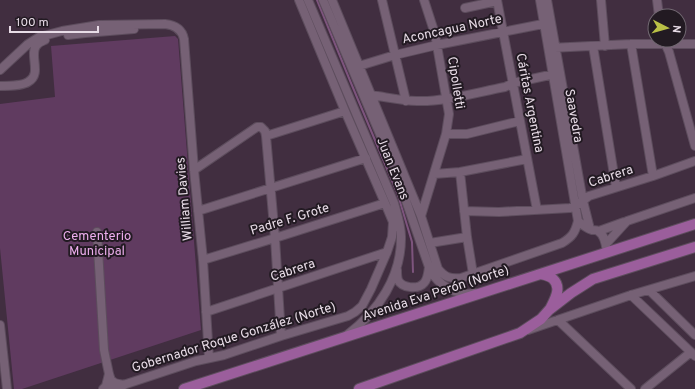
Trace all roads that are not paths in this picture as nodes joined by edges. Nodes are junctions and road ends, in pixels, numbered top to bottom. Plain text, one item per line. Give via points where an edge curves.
1 (299, 0) edge
2 (308, 0) edge
3 (323, 0) edge
4 (332, 0) edge
5 (382, 0) edge
6 (424, 0) edge
7 (497, 0) edge
8 (540, 0) edge
9 (547, 0) edge
10 (601, 0) edge
11 (465, 8) dead end
12 (548, 23) junction
13 (115, 27) junction
14 (503, 32) junction
15 (647, 43) edge
16 (28, 44) junction
17 (631, 44) junction
18 (437, 45) junction
19 (593, 46) junction
20 (605, 46) junction
21 (552, 48) junction
22 (667, 48) edge
23 (34, 51) junction
24 (395, 55) junction
25 (359, 66) junction
26 (0, 71) edge
27 (557, 74) junction
28 (513, 83) junction
29 (2, 85) edge
30 (371, 95) junction
31 (447, 98) junction
32 (406, 101) junction
33 (345, 111) junction
34 (520, 121) junction
35 (446, 134) junction
36 (266, 136) junction
37 (695, 146) edge
38 (366, 158) junction
39 (527, 159) junction
40 (695, 161) edge
41 (194, 170) junction
42 (460, 172) junction
43 (434, 174) junction
44 (653, 176) junction
45 (616, 187) junction
46 (271, 188) junction
47 (695, 198) edge
48 (583, 201) junction
49 (385, 203) junction
50 (576, 206) junction
51 (537, 210) junction
52 (198, 211) junction
53 (464, 211) junction
54 (421, 216) junction
55 (578, 221) junction
56 (626, 221) junction
57 (695, 224) edge
58 (594, 230) junction
59 (97, 232) dead end
60 (467, 237) junction
61 (275, 238) junction
62 (430, 244) junction
63 (695, 247) edge
64 (607, 248) junction
65 (387, 252) junction
66 (203, 260) junction
67 (429, 268) junction
68 (397, 269) junction
69 (473, 274) junction
70 (541, 274) junction
71 (695, 276) edge
72 (278, 288) junction
73 (491, 290) junction
74 (648, 290) junction
75 (631, 295) junction
76 (362, 306) joint
77 (549, 310) junction
78 (206, 312) junction
79 (558, 320) junction
80 (0, 325) edge
81 (520, 333) junction
82 (695, 335) edge
83 (281, 336) junction
84 (343, 337) junction
85 (693, 354) edge
86 (209, 358) junction
87 (109, 374) junction
88 (225, 376) junction
89 (125, 385) junction
90 (7, 389) edge
91 (103, 389) edge
92 (111, 389) edge
93 (184, 389) edge
94 (211, 389) edge
95 (359, 389) edge
96 (631, 389) edge
97 (645, 389) edge

1 - 33 street, Juan Evans
2 - 68 street, Juan Evans via 395,208 401,236
3 - 67 street, Juan Evans via 396,172
4 - 25 street, Juan Evans
5 - 24 street
6 - 18 street, Cipolletti
7 - 11 street
7 - 14 street, Cáritas Argentina
8 - 12 street, Saavedra
9 - 12 street, Saavedra
10 - 20 street
12 - 14 street, Aconcagua Norte
12 - 21 street, Saavedra
13 - 16 street via 85,27 62,31 39,37
13 - 23 street via 52,38 38,43
13 - 41 street, William Davies via 170,24 181,31 184,39
14 - 18 street, Aconcagua Norte
14 - 28 street, Cáritas Argentina
15 - 17 street
16 - 23 street
16 - 26 street
17 - 20 street
17 - 44 street
18 - 24 street, Aconcagua Norte
18 - 31 street, Cipolletti
19 - 20 street
19 - 21 street
19 - 45 street
21 - 27 street, Saavedra
22 - 37 street
23 - 29 street via 33,78 25,84
24 - 25 street, Aconcagua Norte
24 - 32 street
25 - 30 street, Juan Evans
27 - 28 street
27 - 48 street, Saavedra
27 - 50 street, Saavedra
28 - 31 street via 505,87
28 - 34 street, Cáritas Argentina
30 - 32 street
30 - 54 street, Juan Evans
31 - 32 street
31 - 35 street, Cipolletti via 449,114
33 - 36 street
33 - 38 street, Juan Evans
34 - 35 street via 467,134
34 - 39 street, Cáritas Argentina
35 - 43 street, Cipolletti
36 - 41 street via 261,127 257,127
36 - 46 street
38 - 46 street
38 - 49 street, Juan Evans
39 - 42 street
39 - 51 street, Cáritas Argentina
40 - 44 street, Cabrera
41 - 52 street, William Davies
42 - 43 street
42 - 53 street
43 - 54 street, Cipolletti
44 - 45 street, Cabrera
45 - 48 street, Cabrera via 589,196
46 - 52 street
46 - 61 street
47 - 56 street
48 - 50 street, Cabrera
48 - 58 street, Saavedra
49 - 61 street, Padre F. Grote
49 - 65 street, Juan Evans via 393,222
50 - 51 street, Cabrera
50 - 55 street, Saavedra
51 - 53 street, Cabrera
52 - 66 street, William Davies
53 - 60 street
54 - 62 street, Juan Evans
55 - 58 street, Saavedra via 584,227
55 - 69 street via 576,231 570,239
56 - 58 street
56 - 64 street
57 - 64 main road, Avenida Eva Perón (Norte)
58 - 64 street, Saavedra via 602,235
59 - 87 street via 104,350
60 - 62 street
60 - 69 street
61 - 66 street, Padre F. Grote
61 - 72 street
62 - 69 street, Juan Evans via 438,269 449,278
63 - 77 main road via 593,279
64 - 70 main road, Avenida Eva Perón (Norte)
65 - 72 street, Cabrera
65 - 76 street, Juan Evans
66 - 78 street, William Davies
67 - 68 street via 425,283 416,288 402,284 398,280
67 - 73 street, Juan Evans via 439,281 455,292 471,294
68 - 84 street, Juan Evans via 382,298 365,319
70 - 73 main road, Avenida Eva Perón (Norte)
70 - 77 main road via 556,283 556,298
71 - 74 street
72 - 78 street, Cabrera
72 - 83 street
73 - 84 main road, Avenida Eva Perón (Norte)
74 - 75 street
74 - 82 street
75 - 79 street
75 - 85 street
76 - 83 street, Gobernador Roque González (Norte) via 348,316
77 - 81 main road via 541,319
78 - 86 street, William Davies
79 - 81 street
79 - 96 street
80 - 90 street
81 - 95 main road
83 - 86 street, Gobernador Roque González (Norte)
84 - 88 main road, Avenida Eva Perón (Norte)
85 - 97 street
86 - 89 street, Gobernador Roque González (Norte)
87 - 89 street via 114,383
87 - 91 street
88 - 93 main road, Avenida Eva Perón (Norte)
88 - 94 main road
89 - 92 street, Gobernador Roque González (Norte)

